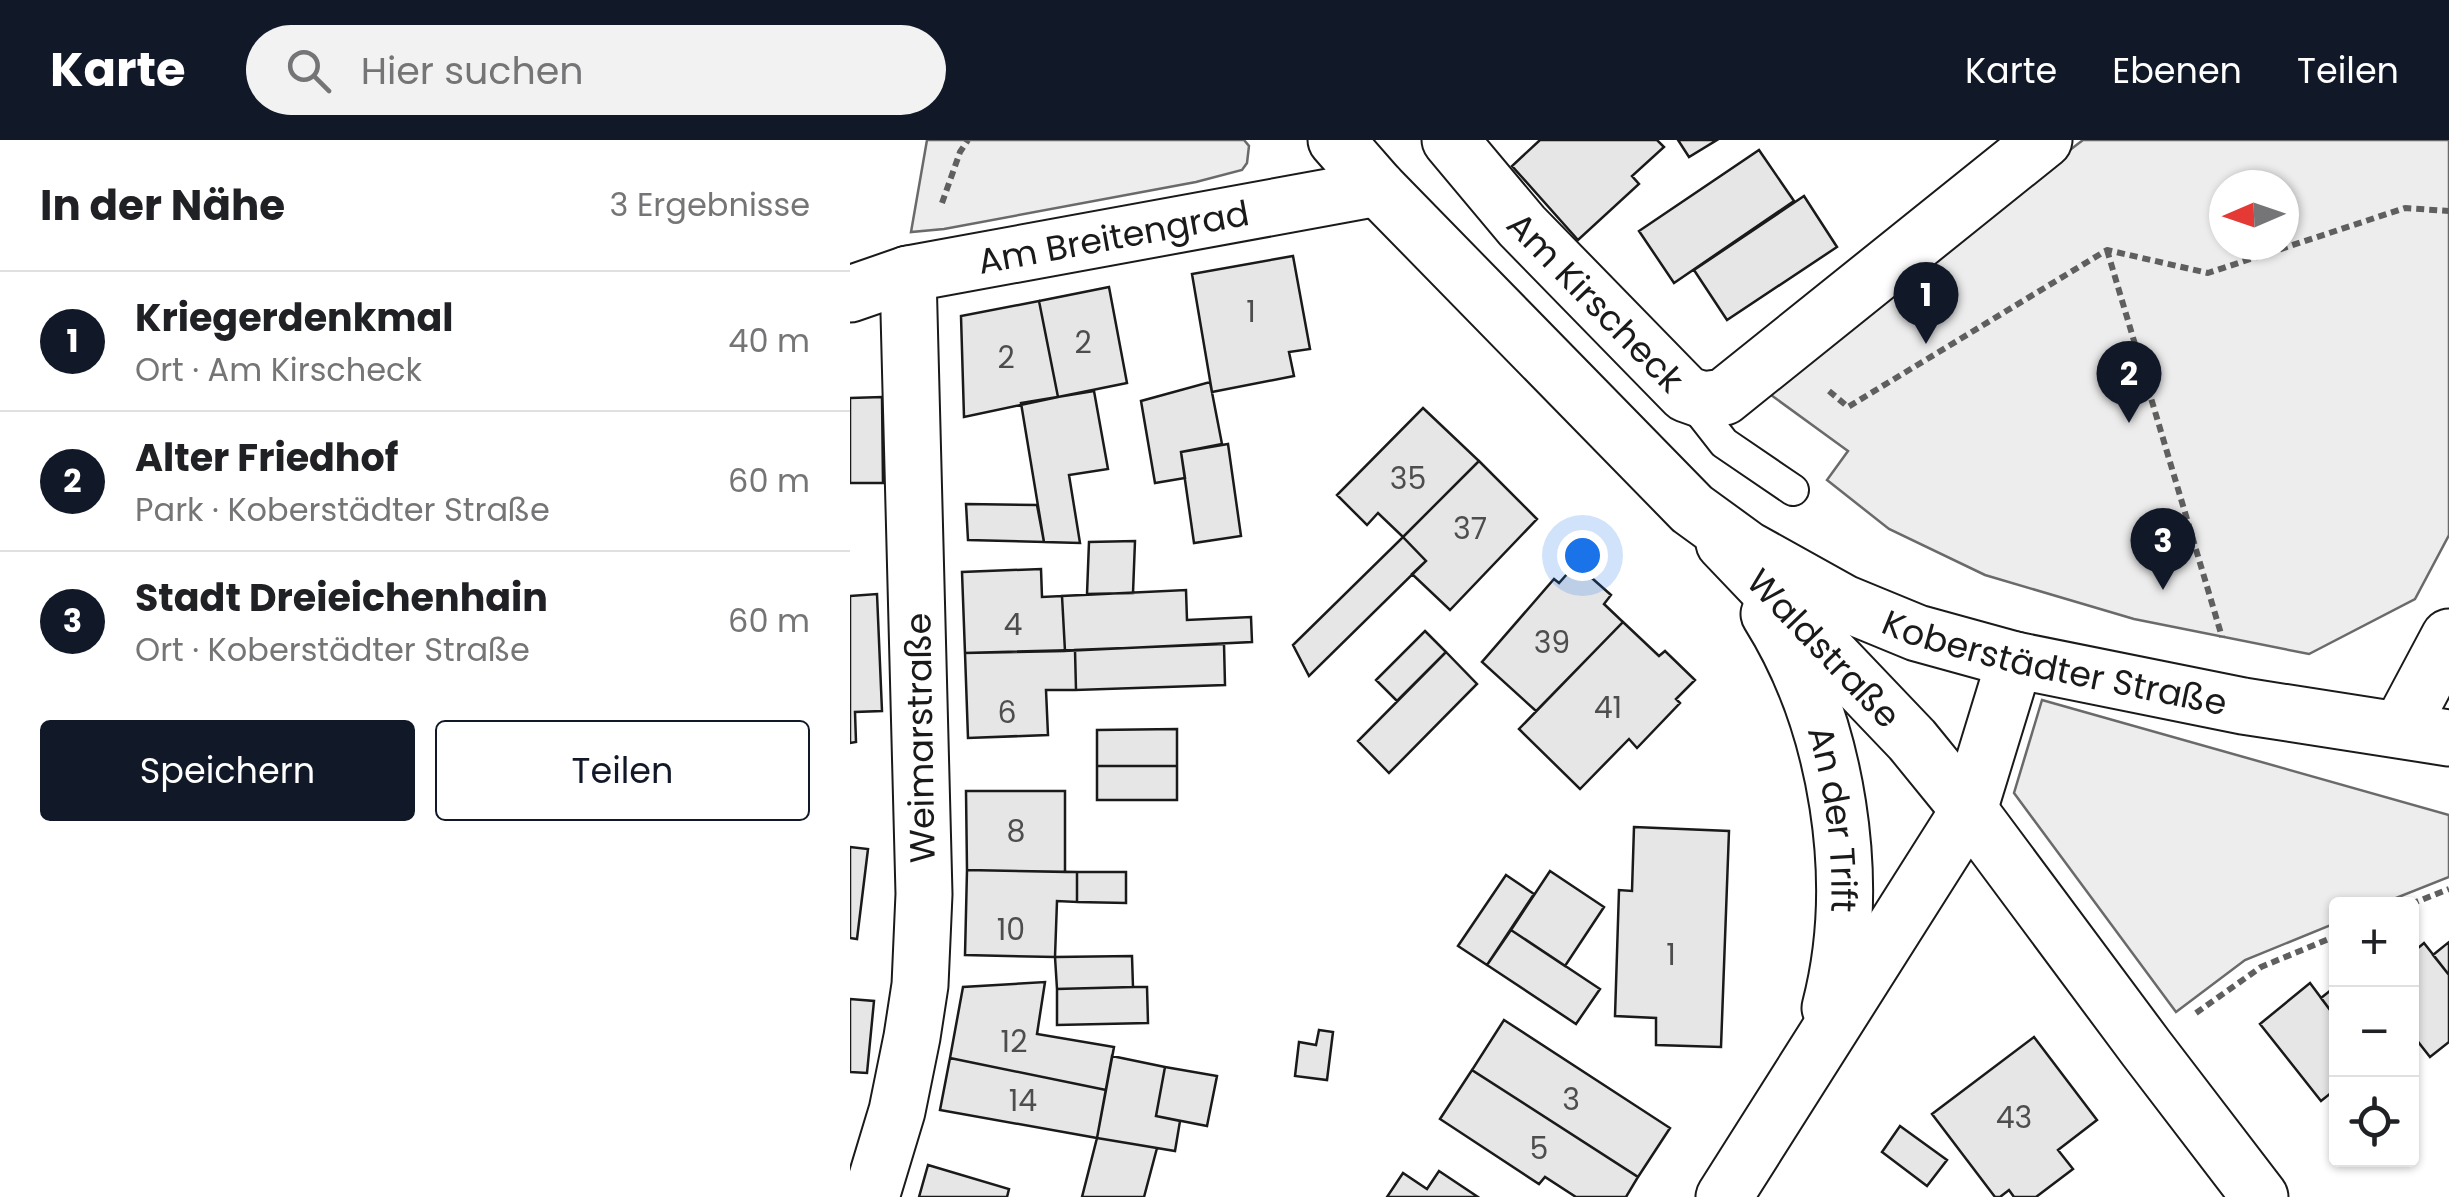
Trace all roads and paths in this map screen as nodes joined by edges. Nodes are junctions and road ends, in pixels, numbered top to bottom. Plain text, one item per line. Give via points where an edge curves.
1 (1336, 140) edge
2 (1450, 140) edge
3 (2044, 140) edge
4 (1378, 188) junction
5 (2449, 211) edge
6 (2107, 250) junction
7 (908, 274) junction
8 (850, 294) edge
9 (1821, 384) dead end
10 (1686, 394) junction
11 (1793, 490) dead end
12 (1692, 509) junction
13 (2449, 637) edge
14 (2015, 660) junction
15 (2243, 706) junction
16 (2424, 733) edge
17 (1969, 810) junction
18 (2449, 888) edge
19 (2419, 901) edge
20 (2329, 939) edge
21 (1820, 1044) junction
22 (2146, 1048) junction
23 (871, 1197) edge
24 (1724, 1197) edge
25 (2260, 1197) edge

1 - 4 street, Waldstraße
2 - 10 street, Am Kirscheck via 1522,226
3 - 10 street, Am Kirscheck via 1724,398
4 - 7 street, Am Breitengrad
4 - 12 street, Waldstraße
5 - 6 path via 2405,208 2208,274
6 - 9 path via 1848,408
6 - 15 path
7 - 8 street, Am Breitengrad
7 - 23 street, Weimarstraße via 924,894 920,984 897,1111
10 - 11 lane via 1724,443
12 - 14 street, Koberstädter Straße via 1747,549 1844,603 1917,633
12 - 17 street, Waldstraße via 1912,740
12 - 21 street, An der Trift via 1788,644 1829,765 1844,899 1842,949
13 - 16 street
14 - 15 street, Koberstädter Straße
14 - 17 street, An der Trift
15 - 16 street, Koberstädter Straße
17 - 21 street, An der Trift
17 - 22 street, Waldstraße
18 - 19 path
20 - 22 path via 2261,967
21 - 24 street, An der Trift
22 - 25 street, Waldstraße

